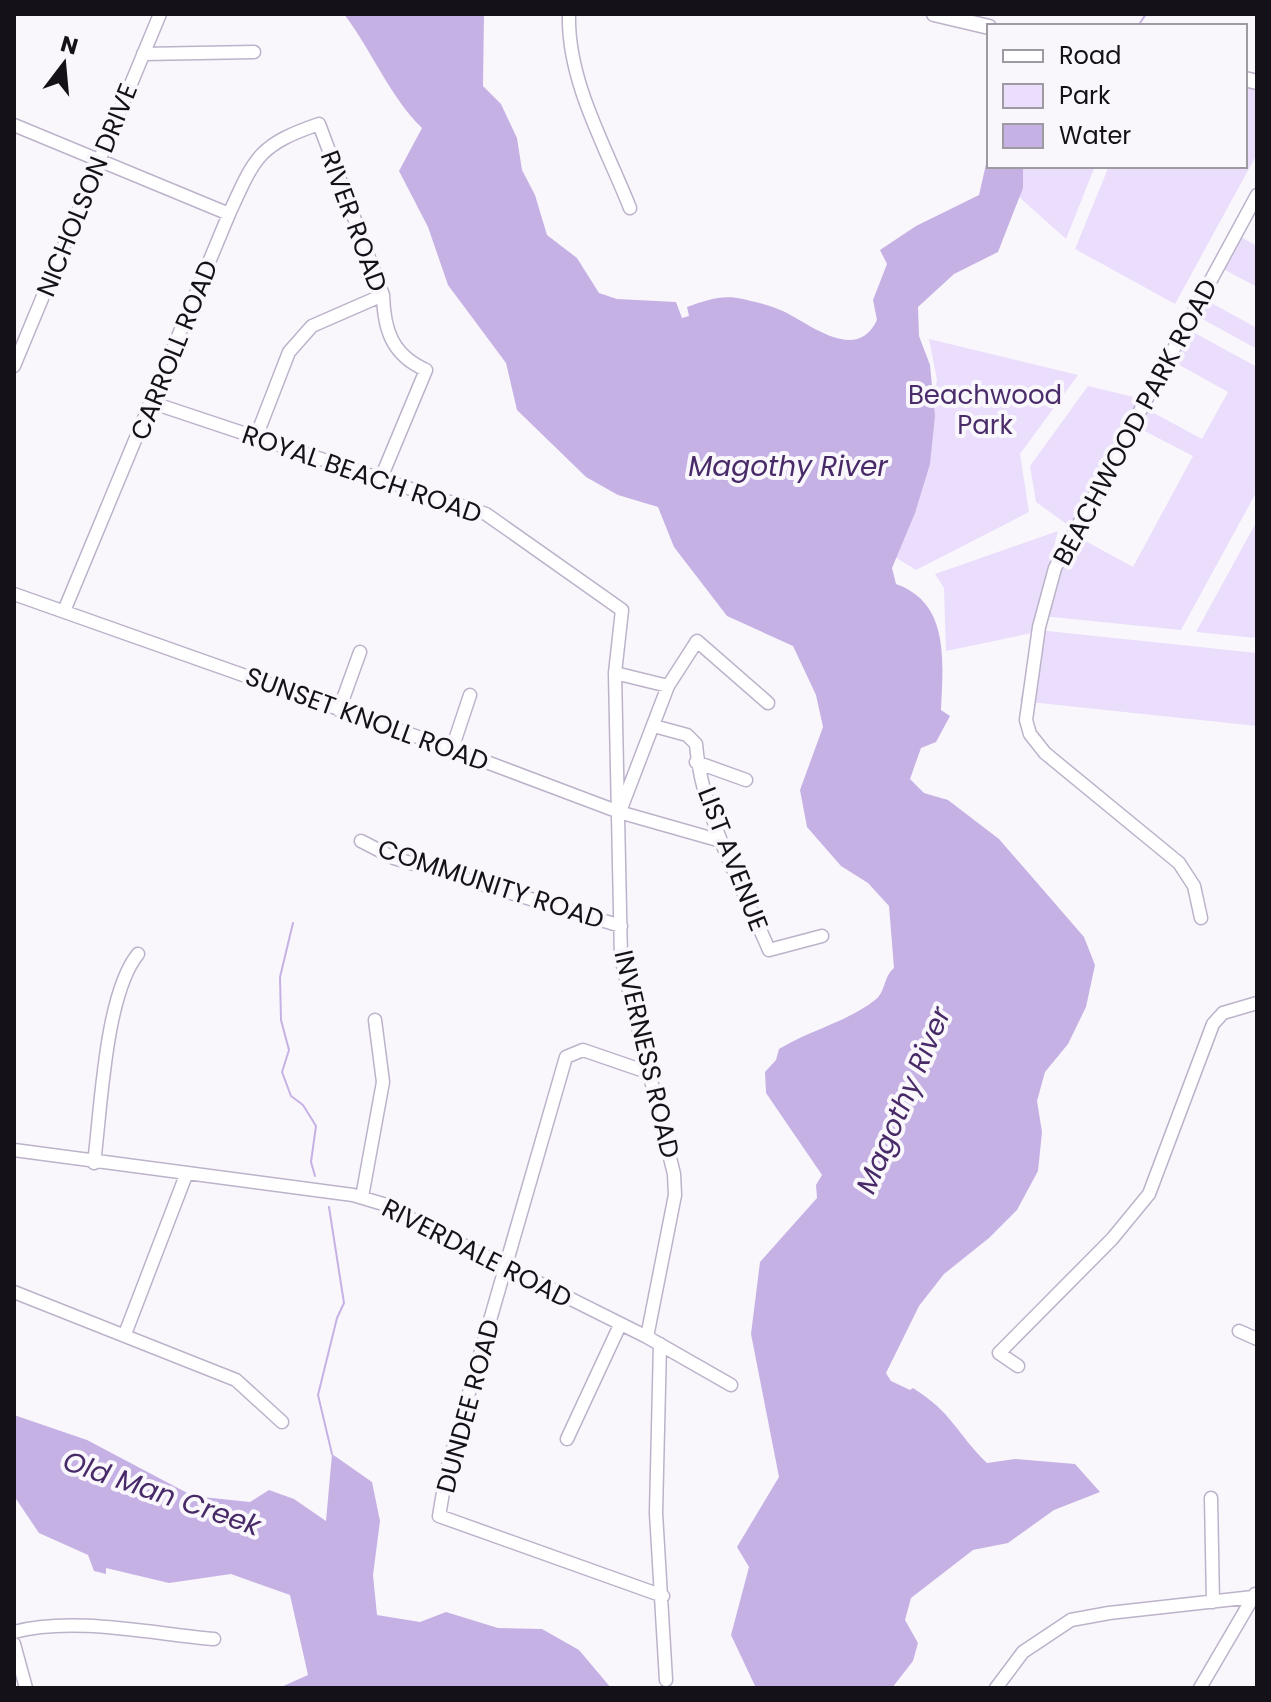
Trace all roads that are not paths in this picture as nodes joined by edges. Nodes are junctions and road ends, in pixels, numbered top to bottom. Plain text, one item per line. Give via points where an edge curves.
1 (160, 14) edge
2 (569, 14) edge
3 (934, 14) edge
4 (987, 27) edge
5 (254, 52) dead end
6 (143, 54) junction
7 (319, 124) joint
8 (14, 125) edge
9 (99, 163) junction
10 (1257, 195) edge
11 (630, 208) dead end
12 (229, 214) junction
13 (383, 295) junction
14 (14, 366) edge
15 (153, 403) junction
16 (256, 437) junction
17 (381, 478) junction
18 (14, 594) edge
19 (64, 611) junction
20 (360, 652) dead end
21 (615, 673) junction
22 (668, 686) junction
23 (470, 695) dead end
24 (768, 703) dead end
25 (339, 710) junction
26 (654, 726) junction
27 (452, 749) junction
28 (696, 762) junction
29 (746, 780) dead end
30 (619, 812) junction
31 (361, 841) dead end
32 (721, 841) junction
33 (1201, 918) dead end
34 (621, 926) junction
35 (822, 936) dead end
36 (138, 954) dead end
37 (1257, 1003) edge
38 (375, 1020) dead end
39 (647, 1072) junction
40 (14, 1150) edge
41 (94, 1163) junction
42 (186, 1175) junction
43 (362, 1197) junction
44 (506, 1267) junction
45 (14, 1292) edge
46 (620, 1325) junction
47 (1239, 1331) dead end
48 (125, 1334) junction
49 (647, 1337) junction
50 (1257, 1339) edge
51 (660, 1344) junction
52 (1018, 1366) dead end
53 (731, 1385) dead end
54 (282, 1422) dead end
55 (567, 1439) dead end
56 (1211, 1498) dead end
57 (1255, 1594) edge
58 (663, 1596) junction
59 (1213, 1602) junction
60 (14, 1632) edge
61 (214, 1639) dead end
62 (14, 1644) edge
63 (666, 1680) dead end
64 (26, 1688) edge
65 (996, 1688) edge
66 (1200, 1688) edge

1 - 6 street, NICHOLSON DRIVE
2 - 11 street via 580,84
3 - 4 main road
5 - 6 street
6 - 9 street, NICHOLSON DRIVE
7 - 12 street, CARROLL ROAD via 281,137 256,157
7 - 13 street, RIVER ROAD
8 - 9 street
9 - 12 street
9 - 14 street, NICHOLSON DRIVE
10 - 33 street, BEACHWOOD PARK ROAD via 1055,568 1039,627 1026,720 1045,753 1179,863 1194,886
12 - 15 street, CARROLL ROAD
13 - 16 street via 312,326 289,352
13 - 17 street, RIVER ROAD via 383,320 391,343 410,363 426,370
15 - 16 street, ROYAL BEACH ROAD
15 - 19 street, CARROLL ROAD
16 - 17 street, ROYAL BEACH ROAD
17 - 21 street, ROYAL BEACH ROAD via 486,514 622,610
18 - 19 street, SUNSET KNOLL ROAD
19 - 25 street, SUNSET KNOLL ROAD
20 - 25 street
21 - 22 street
21 - 30 street, INVERNESS ROAD
22 - 24 street via 697,641
22 - 26 street
23 - 27 street
25 - 27 street, SUNSET KNOLL ROAD
26 - 28 street, LIST AVENUE via 693,739
26 - 30 street
27 - 30 street, SUNSET KNOLL ROAD
28 - 29 street
28 - 32 street, LIST AVENUE
30 - 32 street, SUNSET KNOLL ROAD
30 - 34 street, INVERNESS ROAD
31 - 34 street, COMMUNITY ROAD via 394,858
32 - 35 street, LIST AVENUE via 769,950
34 - 39 street, INVERNESS ROAD via 621,958
36 - 41 street via 125,970 107,1054
37 - 52 street via 1223,1013 1213,1024 1149,1194 999,1353
38 - 43 street via 383,1082
39 - 44 street, DUNDEE ROAD via 583,1050 566,1057
39 - 49 street, INVERNESS ROAD via 671,1157 675,1195
40 - 41 street, RIVERDALE ROAD
41 - 42 street, RIVERDALE ROAD
42 - 43 street, RIVERDALE ROAD
42 - 48 street
43 - 44 street, RIVERDALE ROAD via 393,1207
44 - 46 street, RIVERDALE ROAD
44 - 58 street, DUNDEE ROAD via 447,1469 439,1516
45 - 48 street
46 - 49 street, RIVERDALE ROAD
46 - 55 street
47 - 50 street
48 - 54 street via 236,1380
49 - 51 street, RIVERDALE ROAD
51 - 53 street, RIVERDALE ROAD
51 - 58 street via 656,1513
56 - 59 street
57 - 59 street
57 - 66 street
58 - 63 street
59 - 65 street via 1071,1620 1023,1652
60 - 61 street via 63,1626
62 - 64 street

